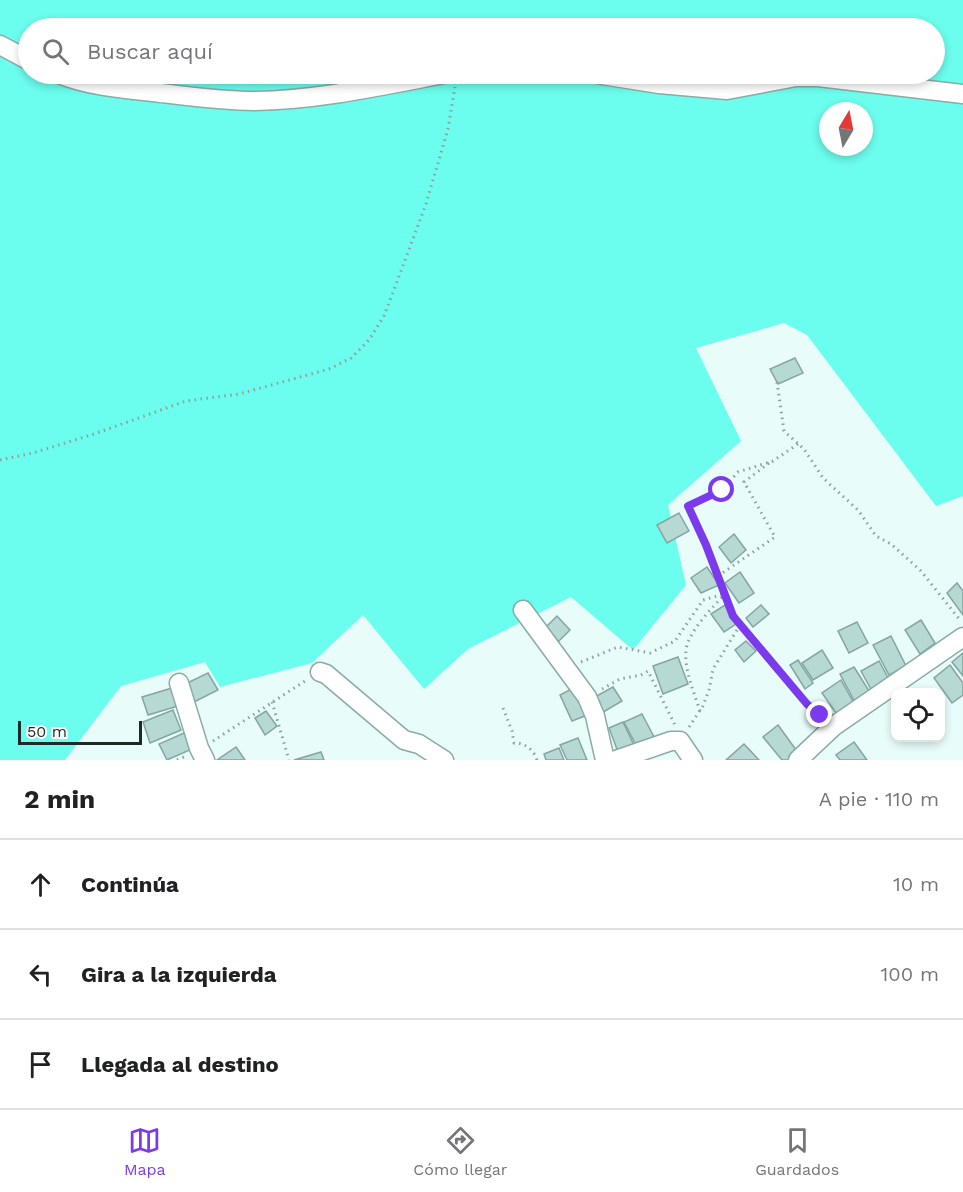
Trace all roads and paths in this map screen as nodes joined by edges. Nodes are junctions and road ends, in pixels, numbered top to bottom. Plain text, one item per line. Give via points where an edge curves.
1 (0, 45) edge
2 (18, 55) edge
3 (100, 84) edge
4 (411, 84) edge
5 (449, 84) edge
6 (659, 84) edge
7 (764, 84) edge
8 (878, 84) edge
9 (963, 94) edge
10 (777, 382) dead end
11 (798, 444) junction
12 (0, 460) edge
13 (773, 461) junction
14 (718, 576) junction
15 (724, 594) junction
16 (523, 610) dead end
17 (963, 624) edge
18 (740, 625) junction
19 (963, 637) edge
20 (565, 668) junction
21 (320, 672) joint
22 (180, 683) dead end
23 (587, 697) junction
24 (272, 702) junction
25 (503, 708) dead end
26 (700, 711) junction
27 (834, 726) junction
28 (680, 741) junction
29 (202, 754) edge
30 (177, 760) edge
31 (289, 760) edge
32 (444, 760) edge
33 (537, 760) edge
34 (605, 760) edge
35 (616, 760) edge
36 (693, 760) edge
37 (798, 760) edge

1 - 2 street
3 - 4 street via 252,101
5 - 12 path via 448,129 426,204 384,316 369,340 351,358 329,369 239,394 186,401 94,434
6 - 7 street via 727,90
8 - 9 street
10 - 11 path via 784,431
11 - 13 path
11 - 17 path via 823,478 858,510 876,536 891,543 921,571
13 - 14 path via 744,482 775,537
13 - 14 path via 738,472 722,490 688,506
14 - 15 path
15 - 18 path
15 - 20 path via 703,600 675,641 650,653 618,647
15 - 26 path via 698,626 686,649 689,676
16 - 20 street
18 - 26 path via 713,669
18 - 27 path via 807,704
19 - 27 street
20 - 23 street
21 - 24 path
21 - 32 street via 404,740 419,744
22 - 29 street
23 - 28 path via 620,679 648,671
23 - 34 street
24 - 29 path
24 - 31 path
25 - 33 path via 514,743 524,744
26 - 28 path
27 - 37 street
28 - 35 street
28 - 36 street
29 - 30 path

